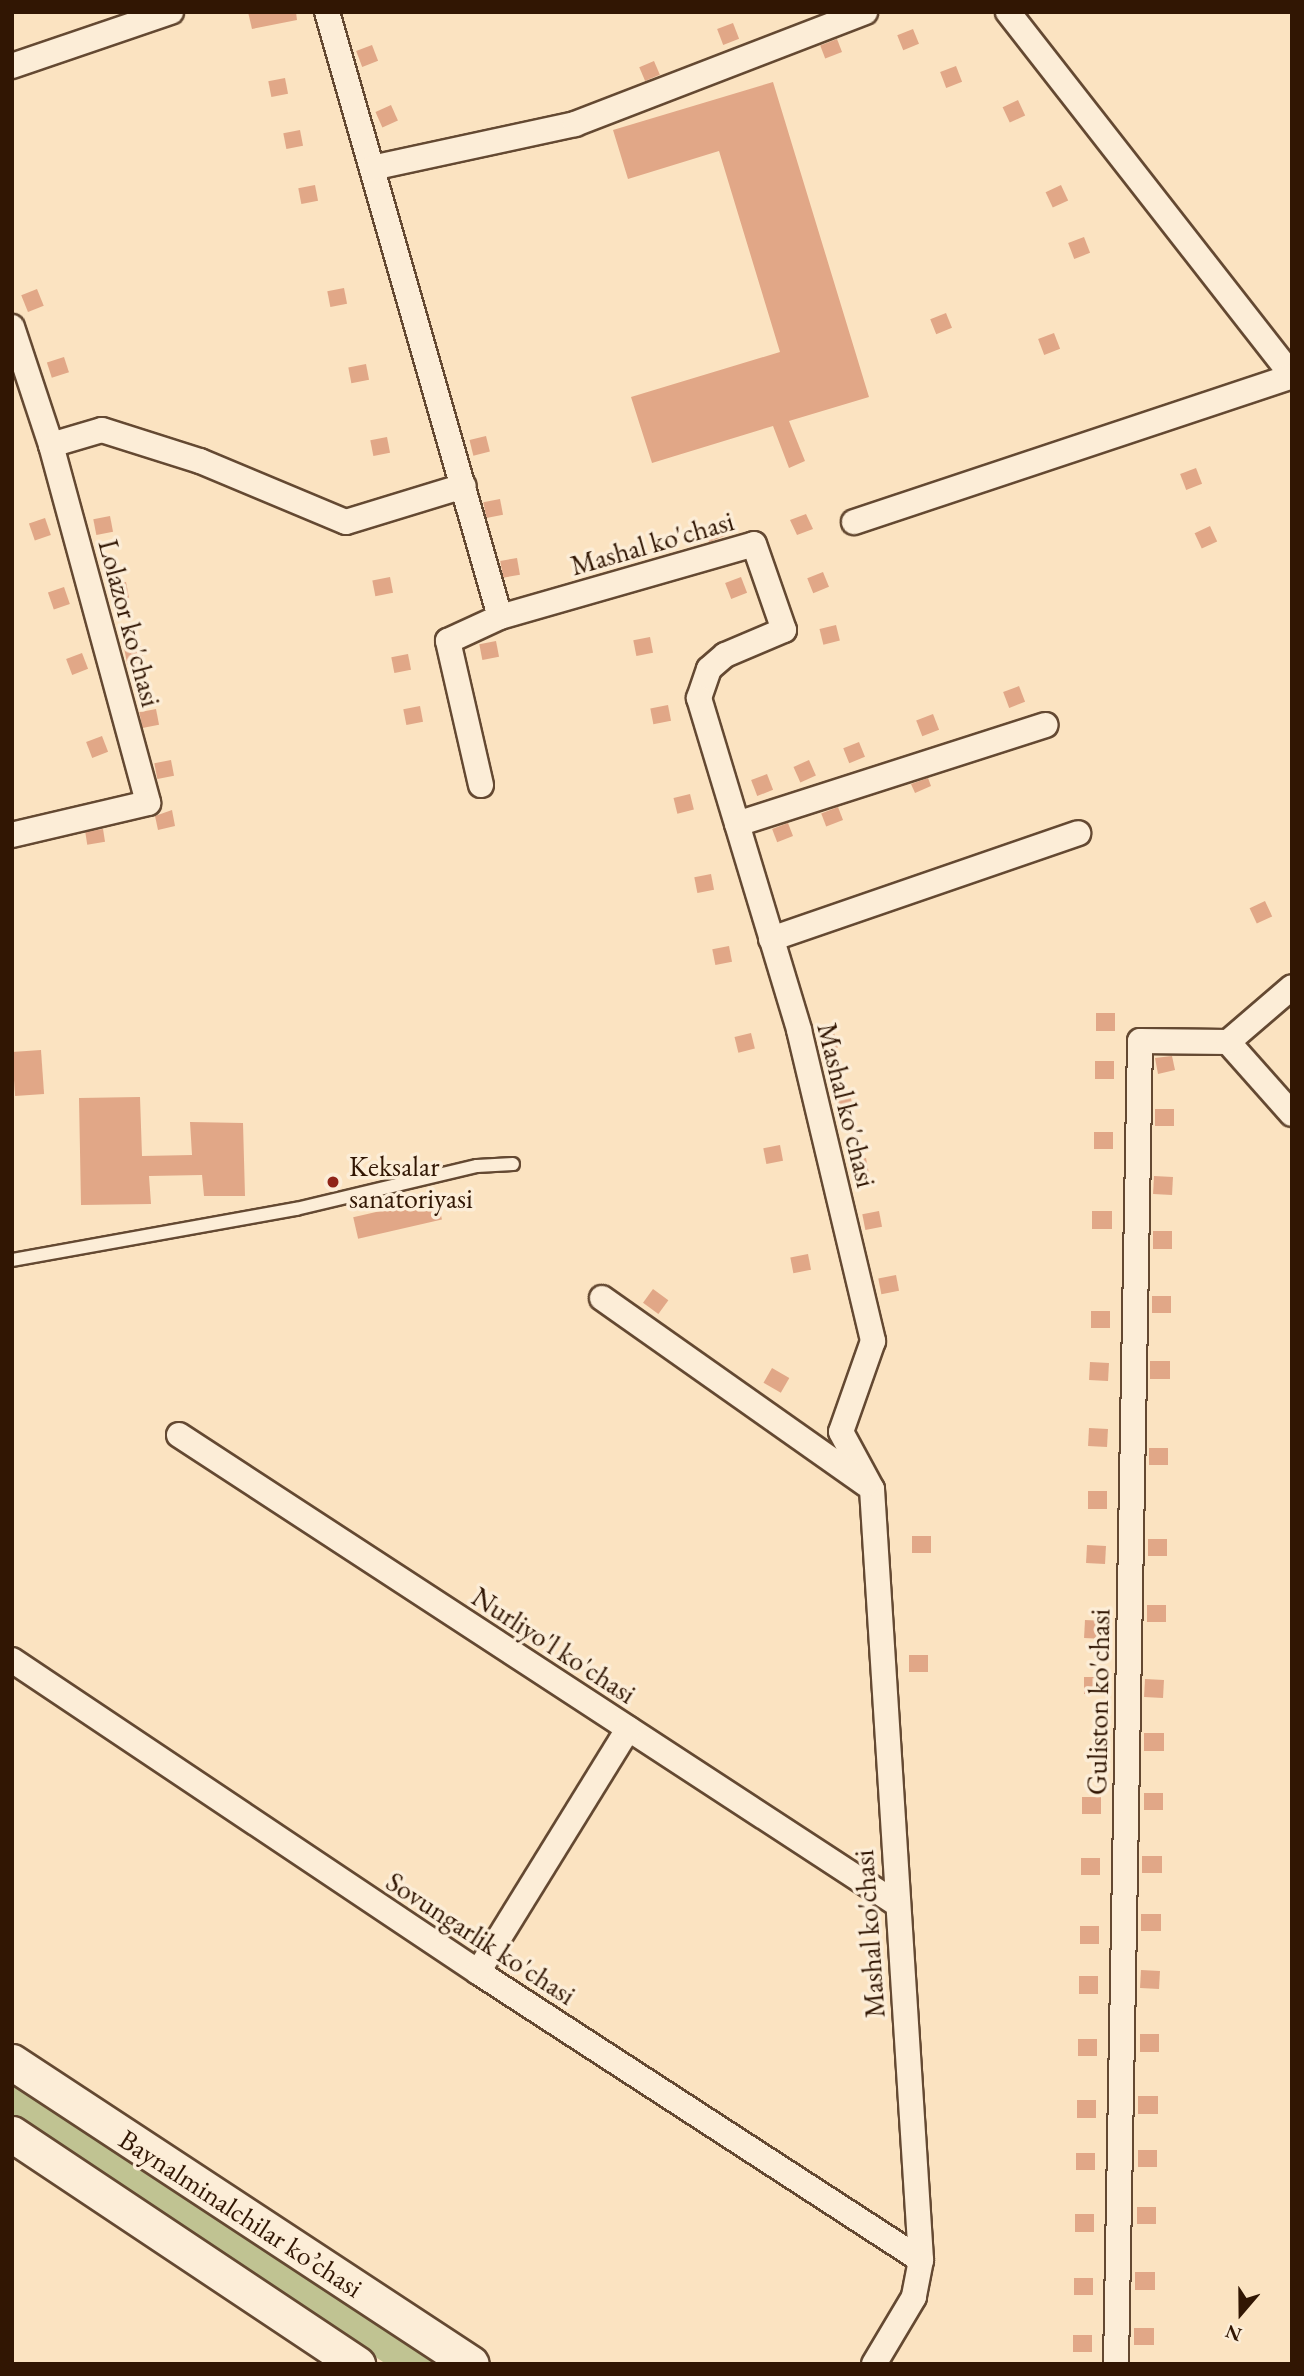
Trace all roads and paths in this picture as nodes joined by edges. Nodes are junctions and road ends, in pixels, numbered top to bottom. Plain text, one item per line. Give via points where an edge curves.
1 (171, 12) edge
2 (327, 12) edge
3 (865, 12) edge
4 (1008, 12) edge
5 (12, 66) edge
6 (372, 168) junction
7 (12, 327) edge
8 (1292, 375) edge
9 (51, 445) junction
10 (464, 486) junction
11 (854, 522) dead end
12 (500, 617) junction
13 (1045, 725) dead end
14 (481, 785) dead end
15 (737, 824) junction
16 (1079, 833) dead end
17 (12, 835) edge
18 (771, 939) junction
19 (1292, 987) edge
20 (1228, 1042) junction
21 (1292, 1114) edge
22 (513, 1164) dead end
23 (12, 1260) edge
24 (602, 1298) dead end
25 (179, 1435) dead end
26 (873, 1489) junction
27 (12, 1660) edge
28 (628, 1729) junction
29 (897, 1904) junction
30 (478, 1972) junction
31 (12, 2062) edge
32 (12, 2134) edge
33 (920, 2260) junction
34 (357, 2364) edge
35 (471, 2364) edge
36 (874, 2364) edge
37 (1116, 2364) edge

1 - 5 street
2 - 6 street
3 - 6 street via 575,124
4 - 8 street
6 - 10 street
7 - 9 street, Lolazor ko'chasi
8 - 11 street
9 - 10 street via 102,430 200,461 346,522
9 - 17 street, Lolazor ko'chasi via 148,803
10 - 12 street
12 - 14 street via 447,641
12 - 15 street, Mashal ko'chasi via 754,544 784,630 725,655 709,669 699,698
13 - 15 street
15 - 18 street, Mashal ko'chasi
16 - 18 street
18 - 26 street, Mashal ko'chasi via 799,1030 873,1340 841,1432
19 - 20 street
20 - 21 street
20 - 37 street, Guliston ko'chasi via 1140,1041
22 - 23 lane via 477,1166 296,1209
24 - 26 street
25 - 28 street, Nurliyo'l ko'chasi
26 - 29 street, Mashal ko'chasi
27 - 30 street, Sovungarlik ko'chasi
28 - 29 street, Nurliyo'l ko'chasi
28 - 30 street
29 - 33 street, Mashal ko'chasi
30 - 33 street, Sovungarlik ko'chasi
31 - 35 main road, Baynalminalchilar ko’chasi
32 - 34 main road
33 - 36 street, Mashal ko'chasi via 914,2297

